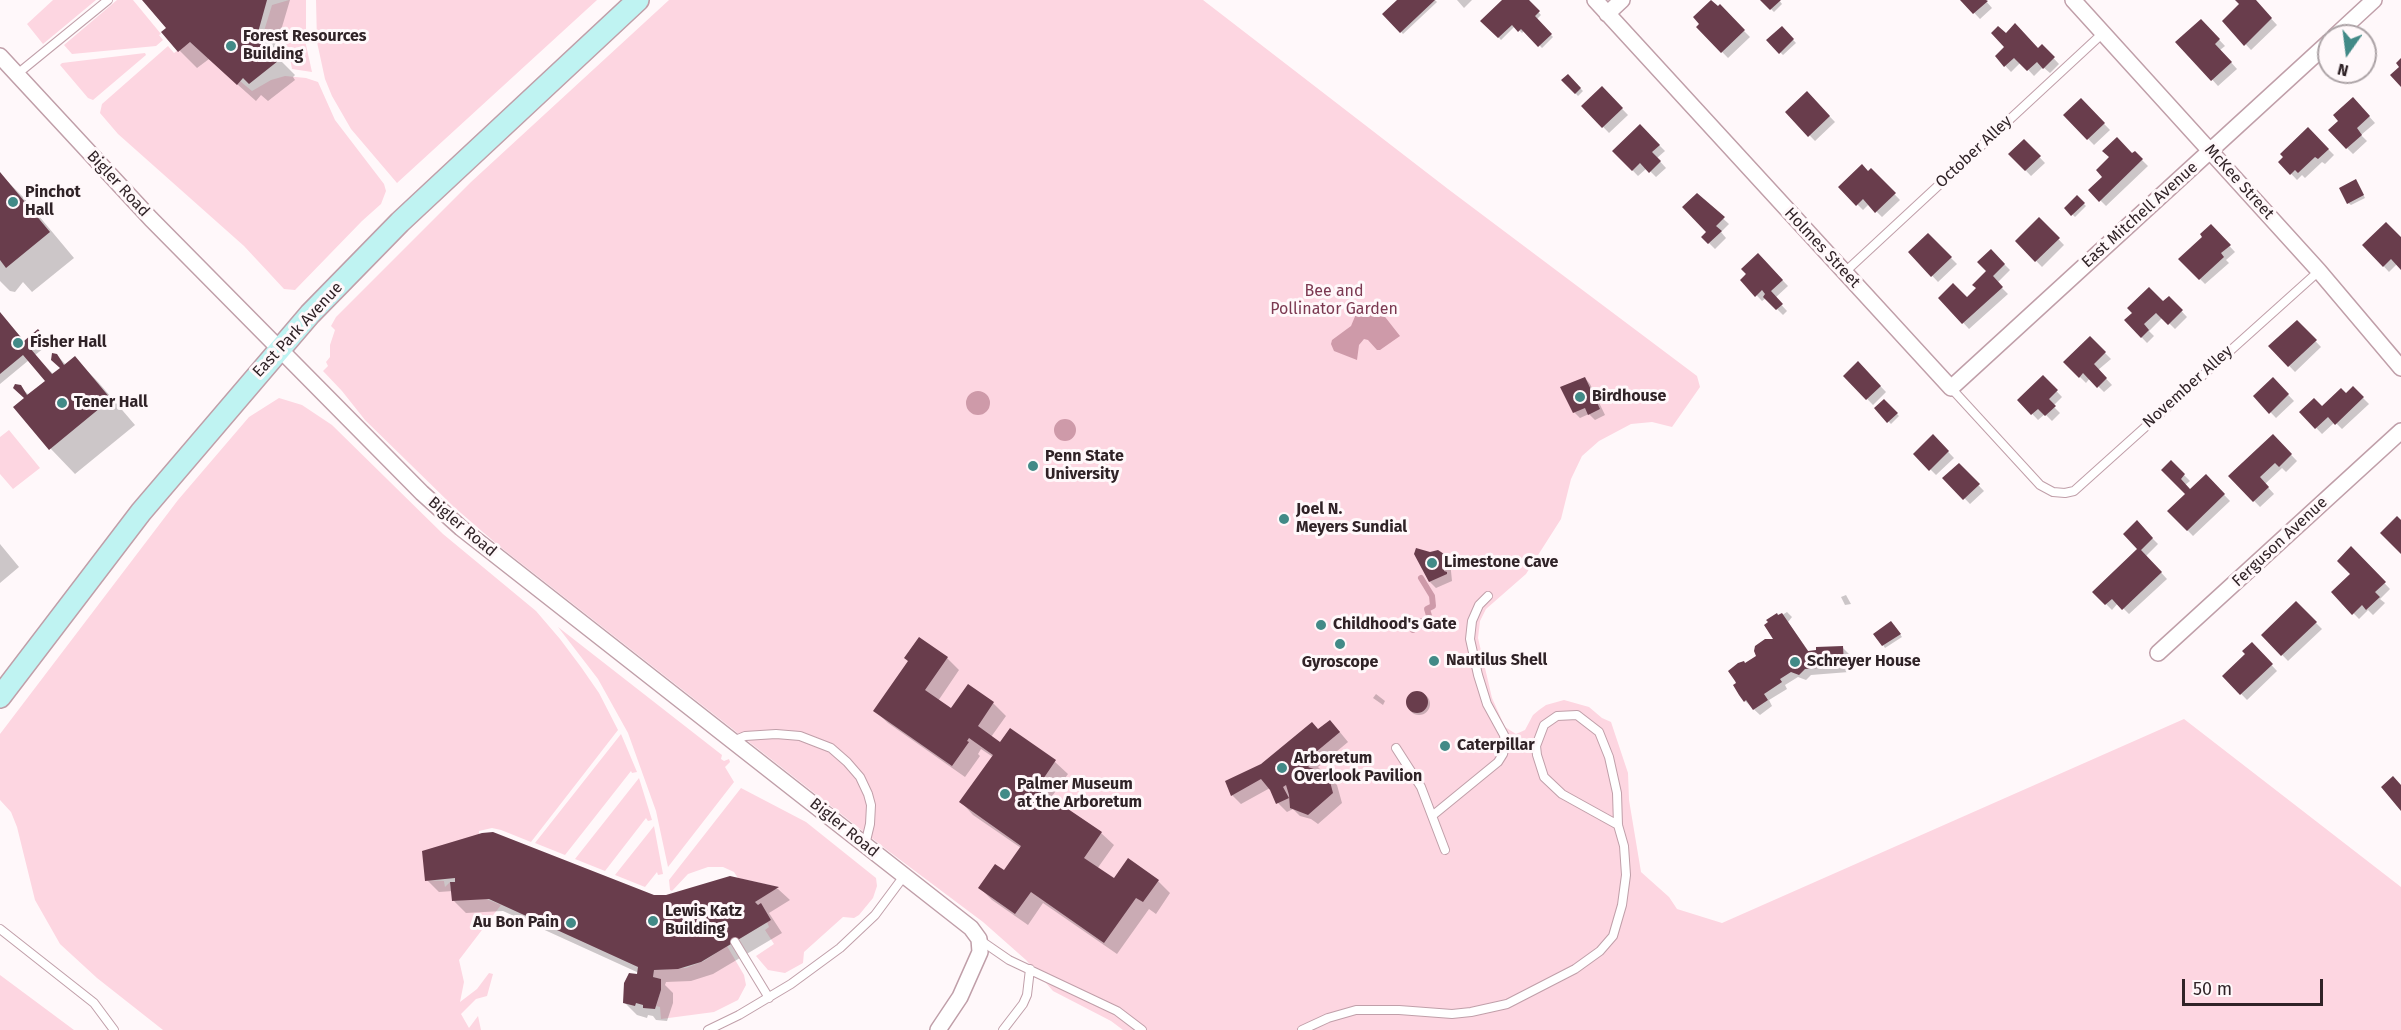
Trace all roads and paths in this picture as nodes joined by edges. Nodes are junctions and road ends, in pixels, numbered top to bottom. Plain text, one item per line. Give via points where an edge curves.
1 (108, 0) edge
2 (638, 0) edge
3 (1594, 0) edge
4 (1622, 0) edge
5 (2073, 0) edge
6 (2374, 0) edge
7 (1607, 14) junction
8 (2348, 24) edge
9 (2103, 33) junction
10 (2317, 53) edge
11 (0, 56) edge
12 (16, 75) junction
13 (2210, 151) junction
14 (2319, 271) junction
15 (1845, 272) junction
16 (280, 349) junction
17 (2401, 369) edge
18 (1951, 388) junction
19 (2401, 431) edge
20 (2053, 492) joint
21 (1488, 596) dead end
22 (2158, 653) dead end
23 (0, 698) edge
24 (733, 741) junction
25 (1505, 746) junction
26 (1536, 746) junction
27 (1396, 748) dead end
28 (1432, 816) junction
29 (1618, 825) junction
30 (865, 845) junction
31 (1445, 850) dead end
32 (904, 876) junction
33 (0, 929) edge
34 (979, 939) junction
35 (735, 942) dead end
36 (1030, 969) junction
37 (769, 998) junction
38 (114, 1030) edge
39 (708, 1030) edge
40 (938, 1030) edge
41 (1003, 1030) edge
42 (1142, 1030) edge
43 (1302, 1030) edge

1 - 12 lane
2 - 16 main road, East Park Avenue via 400,222
3 - 7 street, Holmes Street
4 - 7 street
5 - 9 street, McKee Street
6 - 8 street
7 - 15 street, Holmes Street
9 - 13 street, McKee Street
9 - 15 lane, October Alley
10 - 13 street, East Mitchell Avenue
11 - 12 street, Bigler Road
12 - 16 street, Bigler Road
13 - 14 street, McKee Street
13 - 18 street, East Mitchell Avenue
14 - 17 street, McKee Street
14 - 20 lane, November Alley via 2074,491
15 - 18 street, Holmes Street
16 - 23 main road, East Park Avenue via 141,512
16 - 24 street, Bigler Road via 460,528
18 - 20 lane, Holmes Street via 2040,485
19 - 22 street, Ferguson Avenue
21 - 25 lane via 1472,621 1470,639 1484,695 1504,735
24 - 30 street, Bigler Road
24 - 30 lane via 745,736 776,734 800,736 831,748 848,762 868,794 870,824
25 - 26 lane
25 - 28 lane via 1498,762
26 - 29 lane via 1544,777 1562,794
26 - 29 lane via 1544,725 1557,716 1577,715 1599,732 1617,794
27 - 28 lane
28 - 31 lane
29 - 43 lane via 1626,875 1613,936 1575,969 1507,1004 1452,1014 1356,1010
30 - 32 street, Bigler Road
32 - 34 street, Bigler Road via 957,916
32 - 37 lane via 875,915 850,939
33 - 38 lane via 94,1003
34 - 36 lane
34 - 40 street via 980,952 971,974
35 - 37 lane
36 - 41 lane via 1027,995
36 - 42 lane via 1117,1011
37 - 39 lane

